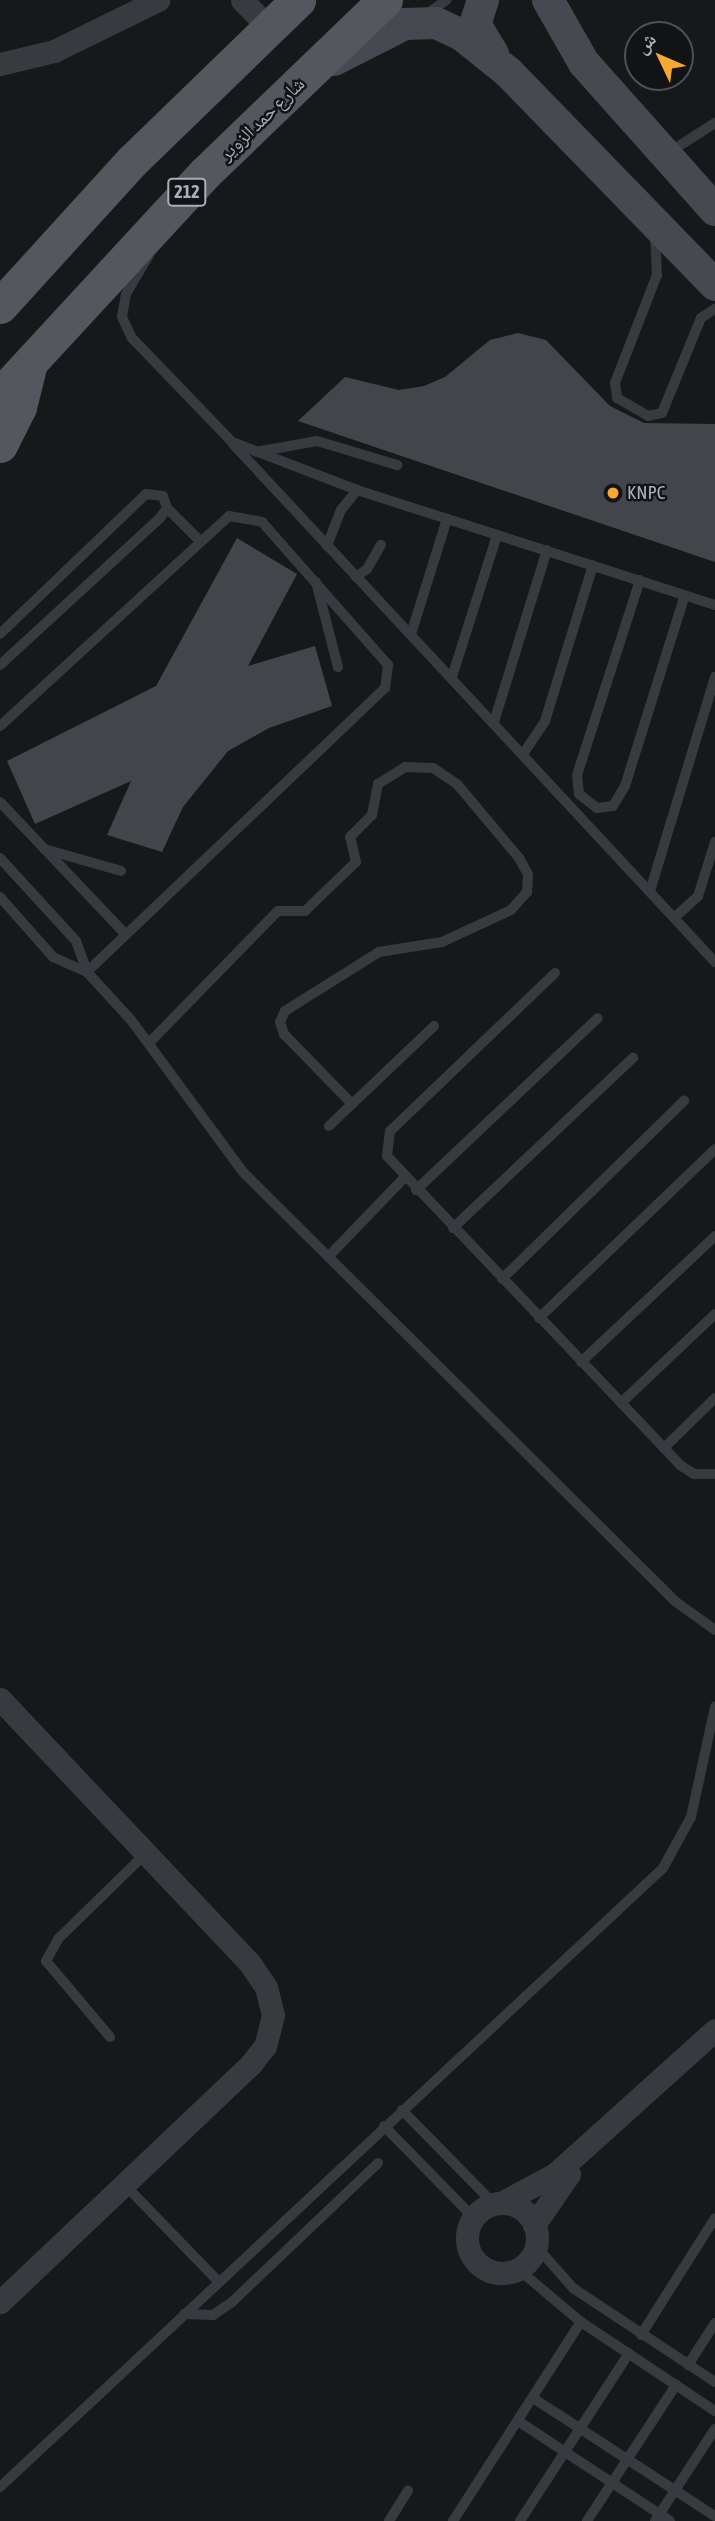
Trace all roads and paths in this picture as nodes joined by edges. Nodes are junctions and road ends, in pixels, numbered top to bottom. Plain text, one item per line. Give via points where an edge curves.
1 (158, 0) edge
2 (242, 0) edge
3 (298, 0) edge
4 (385, 0) edge
5 (446, 0) edge
6 (483, 0) edge
7 (524, 0) edge
8 (548, 0) edge
9 (412, 23) junction
10 (269, 29) junction
11 (584, 63) junction
12 (0, 64) edge
13 (508, 72) junction
14 (306, 77) junction
15 (715, 123) edge
16 (665, 155) junction
17 (205, 173) junction
18 (715, 209) edge
19 (648, 216) junction
20 (57, 244) junction
21 (0, 284) edge
22 (715, 285) edge
23 (0, 306) edge
24 (715, 309) edge
25 (30, 362) junction
26 (0, 395) edge
27 (232, 442) junction
28 (0, 445) edge
29 (256, 452) junction
30 (397, 465) dead end
31 (357, 490) junction
32 (167, 508) junction
33 (447, 519) junction
34 (497, 535) junction
35 (198, 540) junction
36 (381, 545) dead end
37 (327, 546) junction
38 (547, 550) junction
39 (593, 565) junction
40 (356, 577) junction
41 (640, 580) junction
42 (316, 582) junction
43 (685, 595) junction
44 (715, 605) edge
45 (0, 634) edge
46 (411, 634) junction
47 (0, 665) edge
48 (338, 667) dead end
49 (452, 677) junction
50 (715, 677) edge
51 (494, 722) junction
52 (0, 726) edge
53 (523, 754) junction
54 (0, 802) edge
55 (715, 842) edge
56 (44, 849) junction
57 (0, 858) edge
58 (121, 871) dead end
59 (650, 891) junction
60 (0, 897) edge
61 (675, 917) junction
62 (126, 935) junction
63 (715, 962) edge
64 (87, 972) junction
65 (555, 974) dead end
66 (597, 1018) dead end
67 (434, 1026) dead end
68 (150, 1042) junction
69 (633, 1058) dead end
70 (684, 1101) dead end
71 (352, 1104) junction
72 (329, 1126) dead end
73 (715, 1149) edge
74 (404, 1178) junction
75 (416, 1190) junction
76 (453, 1228) junction
77 (715, 1236) edge
78 (328, 1257) junction
79 (502, 1279) junction
80 (715, 1314) edge
81 (539, 1318) junction
82 (581, 1362) junction
83 (715, 1398) edge
84 (621, 1403) junction
85 (664, 1448) junction
86 (715, 1474) edge
87 (715, 1630) edge
88 (0, 1699) edge
89 (715, 1707) edge
90 (146, 1853) junction
91 (715, 2030) edge
92 (110, 2038) dead end
93 (401, 2110) junction
94 (384, 2126) junction
95 (602, 2134) junction
96 (378, 2163) dead end
97 (124, 2184) junction
98 (498, 2204) junction
99 (474, 2218) junction
100 (715, 2218) edge
101 (535, 2236) junction
102 (518, 2269) junction
103 (219, 2282) junction
104 (0, 2302) edge
105 (184, 2314) junction
106 (581, 2322) junction
107 (715, 2323) edge
108 (641, 2334) junction
109 (629, 2353) junction
110 (688, 2365) junction
111 (715, 2382) edge
112 (676, 2385) junction
113 (533, 2398) junction
114 (715, 2411) edge
115 (518, 2421) junction
116 (580, 2428) junction
117 (715, 2429) edge
118 (565, 2452) junction
119 (628, 2459) junction
120 (612, 2483) junction
121 (0, 2487) edge
122 (408, 2490) dead end
123 (675, 2490) junction
124 (715, 2516) edge
125 (657, 2517) edge
126 (389, 2521) edge
127 (453, 2521) edge
128 (520, 2521) edge
129 (587, 2521) edge
130 (670, 2521) edge

1 - 12 street via 54,51
2 - 10 street
3 - 10 main road
4 - 14 main road, شارع حمد الزوير / 212
5 - 9 lane
6 - 13 main road via 476,29
7 - 11 main road
8 - 11 main road
9 - 13 main road via 436,23 462,35
9 - 14 main road via 372,37
10 - 20 main road via 133,160
11 - 16 main road
13 - 19 main road
14 - 17 main road, شارع حمد الزوير / 212
15 - 16 lane
16 - 18 main road
17 - 25 main road, شارع حمد الزوير / 212
17 - 27 lane via 126,294 122,317 143,352
19 - 22 main road
19 - 24 lane via 659,266 615,383 617,398 648,415 669,407 701,318
20 - 21 main road
20 - 23 main road
25 - 26 main road, شارع حمد الزوير / 212
25 - 28 main road via 19,407
27 - 29 lane
27 - 37 lane
29 - 30 lane via 317,441
29 - 31 lane
31 - 33 lane
31 - 37 lane via 341,510
32 - 35 lane
32 - 45 lane via 163,496 146,494
32 - 47 lane
33 - 34 lane
33 - 46 lane
34 - 38 lane
34 - 49 lane
35 - 42 lane via 229,516 254,517
35 - 52 lane
36 - 40 lane via 367,569
37 - 40 lane
38 - 39 lane
38 - 51 lane
39 - 41 lane
39 - 53 lane via 545,721
40 - 46 lane
41 - 43 lane
41 - 43 lane via 577,775 579,794 597,808 613,806 625,786
42 - 48 lane
42 - 62 lane via 386,659 388,683
43 - 44 lane
46 - 49 lane
49 - 51 lane
50 - 59 lane
51 - 53 lane
53 - 59 lane
54 - 56 lane
55 - 61 lane via 698,896
56 - 58 lane
56 - 62 lane
57 - 64 lane via 76,941
59 - 61 lane
60 - 64 lane via 53,957
61 - 63 lane
62 - 64 lane
64 - 68 lane
65 - 74 lane via 390,1130 387,1156
66 - 75 lane
67 - 71 lane
68 - 71 lane via 278,911 305,911 356,862 358,855 350,837 372,815 378,784 405,767 433,768 457,784 519,858 528,874 527,891 511,910 442,943 379,952 285,1011 280,1022 284,1034
68 - 78 lane via 226,1153
69 - 76 lane
70 - 79 lane
71 - 72 lane
73 - 81 lane
74 - 75 lane
74 - 78 lane
75 - 76 lane
76 - 79 lane
77 - 82 lane
78 - 87 lane via 676,1602
79 - 81 lane
80 - 84 lane
81 - 82 lane
82 - 84 lane
83 - 85 lane
84 - 85 lane
85 - 86 lane via 686,1470
88 - 90 street
89 - 93 lane via 691,1817 674,1855
90 - 92 lane via 58,1940 46,1961
90 - 97 street via 249,1962 270,1997 272,2025 251,2064
91 - 95 street
93 - 94 lane
93 - 98 lane
94 - 99 lane
94 - 103 lane
95 - 98 street via 534,2190
95 - 101 street
96 - 105 lane via 231,2303 213,2315
97 - 103 lane
97 - 104 street
98 - 99 street
98 - 101 street via 518,2207
99 - 102 street via 467,2244 477,2263 496,2273
100 - 108 lane
101 - 102 street
101 - 108 lane via 560,2278
102 - 106 lane
103 - 105 lane
105 - 121 lane
106 - 109 lane
106 - 113 lane
107 - 110 lane
108 - 110 lane
109 - 112 lane
109 - 116 lane
110 - 111 lane
112 - 114 lane
112 - 119 lane
113 - 115 lane
113 - 116 lane
115 - 118 lane
115 - 127 lane
116 - 118 lane
116 - 119 lane
117 - 123 lane
118 - 120 lane
118 - 128 lane
119 - 120 lane
119 - 123 lane
120 - 125 lane
120 - 129 lane
122 - 126 lane
123 - 124 lane
123 - 125 lane
125 - 130 lane

